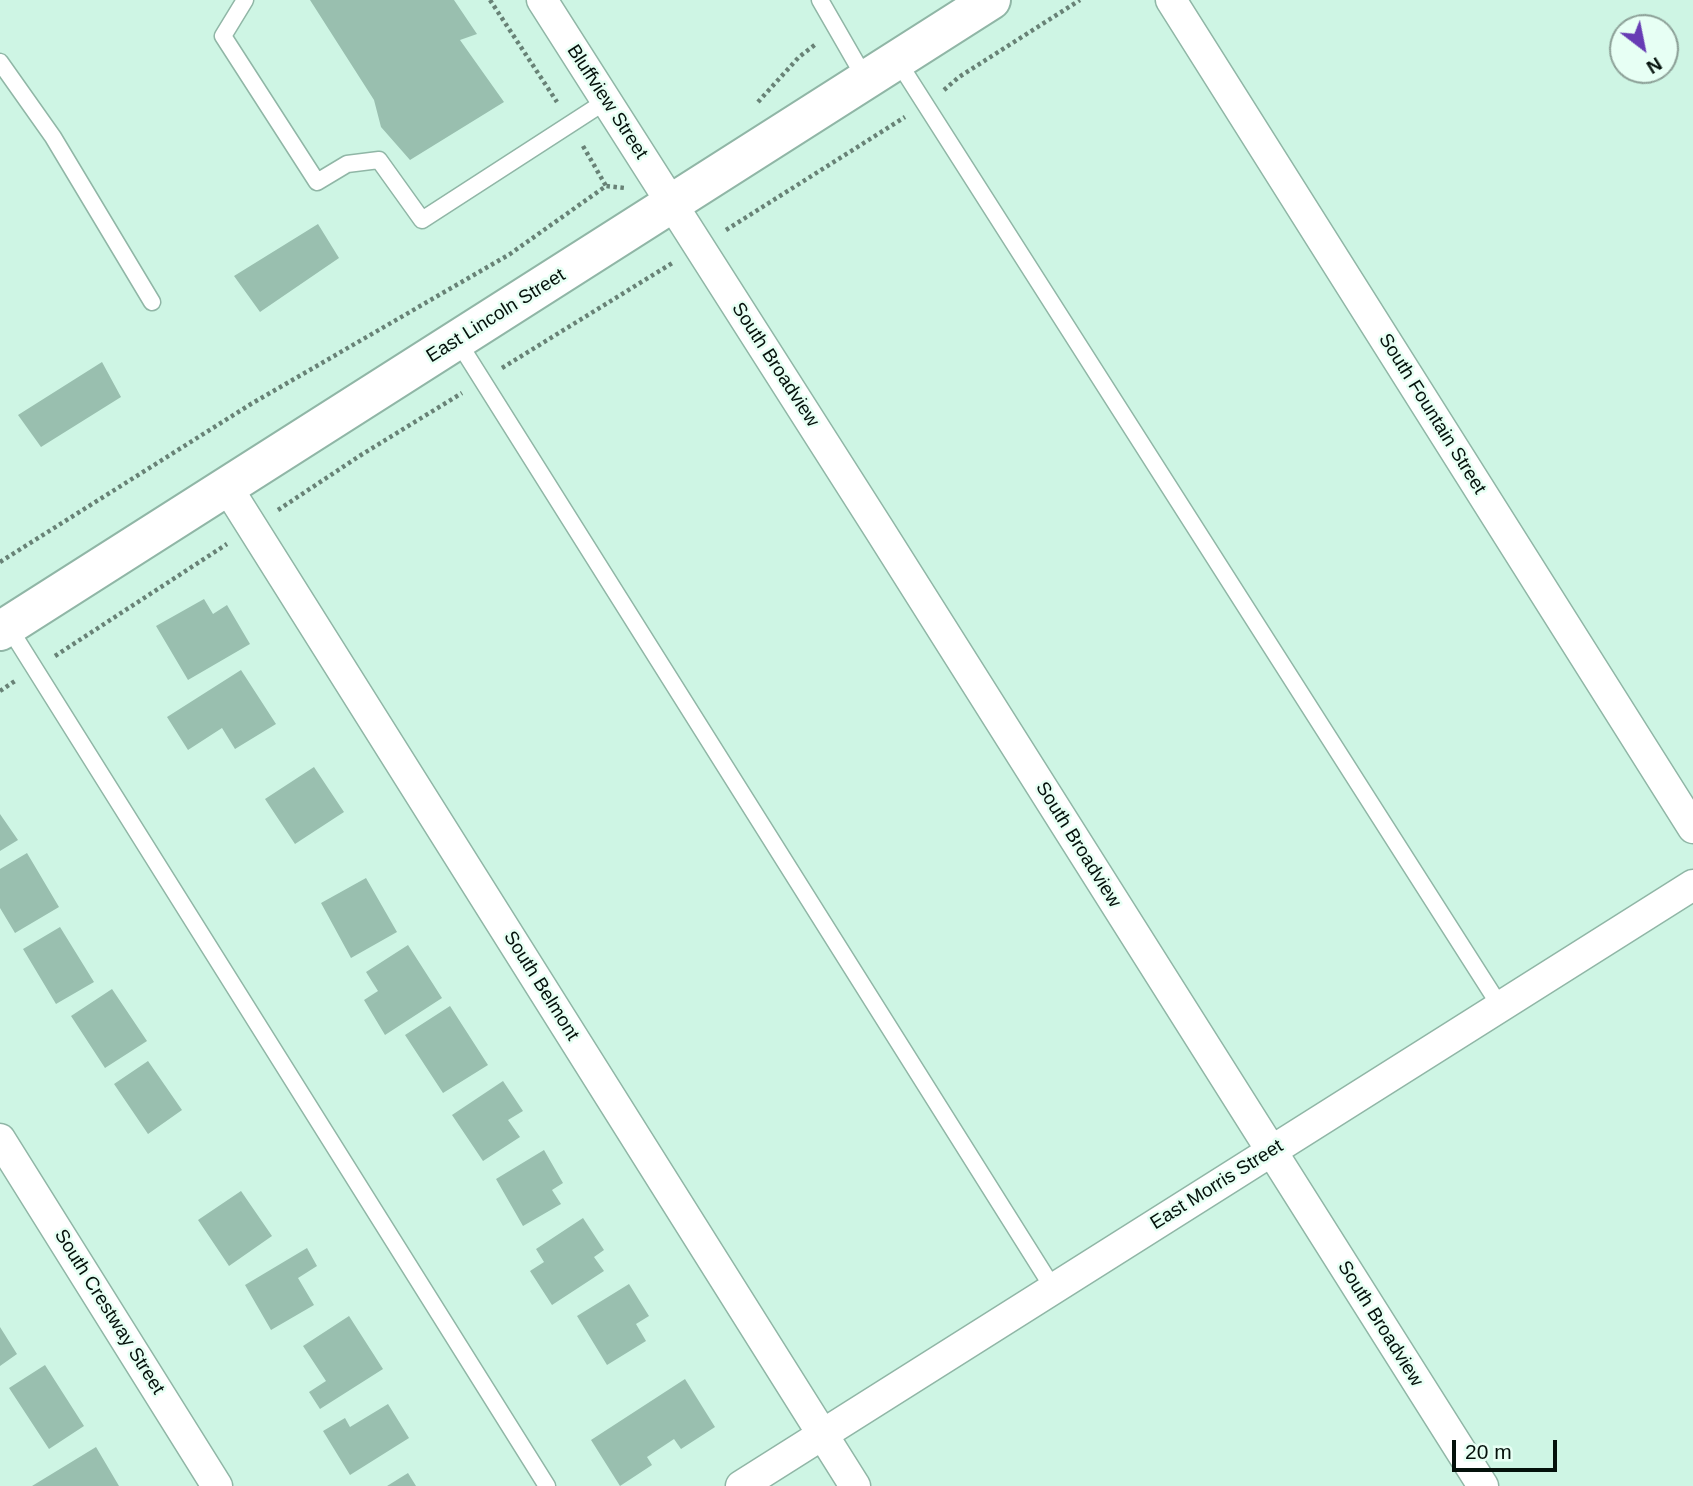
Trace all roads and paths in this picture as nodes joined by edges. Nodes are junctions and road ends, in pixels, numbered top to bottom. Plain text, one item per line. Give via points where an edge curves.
1 (245, 0) edge
2 (490, 0) edge
3 (542, 0) edge
4 (820, 0) edge
5 (1080, 0) edge
6 (1171, 0) edge
7 (971, 5) edge
8 (836, 28) junction
9 (897, 60) junction
10 (0, 62) edge
11 (866, 80) junction
12 (606, 101) junction
13 (926, 104) junction
14 (751, 110) dead end
15 (570, 125) junction
16 (651, 172) junction
17 (606, 186) junction
18 (672, 204) junction
19 (699, 246) junction
20 (152, 302) dead end
21 (457, 340) junction
22 (482, 380) junction
23 (227, 486) junction
24 (252, 527) junction
25 (0, 562) edge
26 (4, 628) edge
27 (35, 669) junction
28 (0, 691) edge
29 (1693, 828) edge
30 (1693, 885) edge
31 (1500, 1006) junction
32 (0, 1139) edge
33 (1270, 1151) junction
34 (1053, 1288) junction
35 (822, 1434) junction
36 (217, 1486) edge
37 (547, 1486) edge
38 (741, 1486) edge
39 (855, 1486) edge
40 (1482, 1486) edge

1 - 15 lane via 223,36 317,182 347,164 379,160 422,220
2 - 15 path
3 - 12 street, Bluffview Street
4 - 8 lane
5 - 13 path via 959,77
6 - 29 street, South Fountain Street
7 - 9 street, East Lincoln Street
8 - 11 lane
8 - 14 path via 799,57
9 - 11 street, East Lincoln Street
9 - 13 lane
10 - 20 lane via 53,137
11 - 18 street, East Lincoln Street
12 - 15 lane
12 - 16 street, Bluffview Street
13 - 19 path
13 - 31 lane
15 - 17 path
16 - 17 path via 626,188
16 - 18 street, Bluffview Street
17 - 25 path via 510,254 251,404
18 - 19 street, South Broadview
18 - 21 street, East Lincoln Street
19 - 22 path
19 - 33 street, South Broadview
21 - 22 lane
21 - 23 street, East Lincoln Street
22 - 24 path
22 - 34 lane
23 - 24 street, South Belmont
23 - 26 street, East Lincoln Street
24 - 27 path
24 - 35 street, South Belmont
26 - 27 lane
27 - 28 path
27 - 37 lane
30 - 31 street, East Morris Street
31 - 33 street, East Morris Street
32 - 36 street, South Crestway Street
33 - 34 street, East Morris Street
33 - 40 street, South Broadview
34 - 35 street, East Morris Street
35 - 38 street, East Morris Street
35 - 39 street, South Belmont

